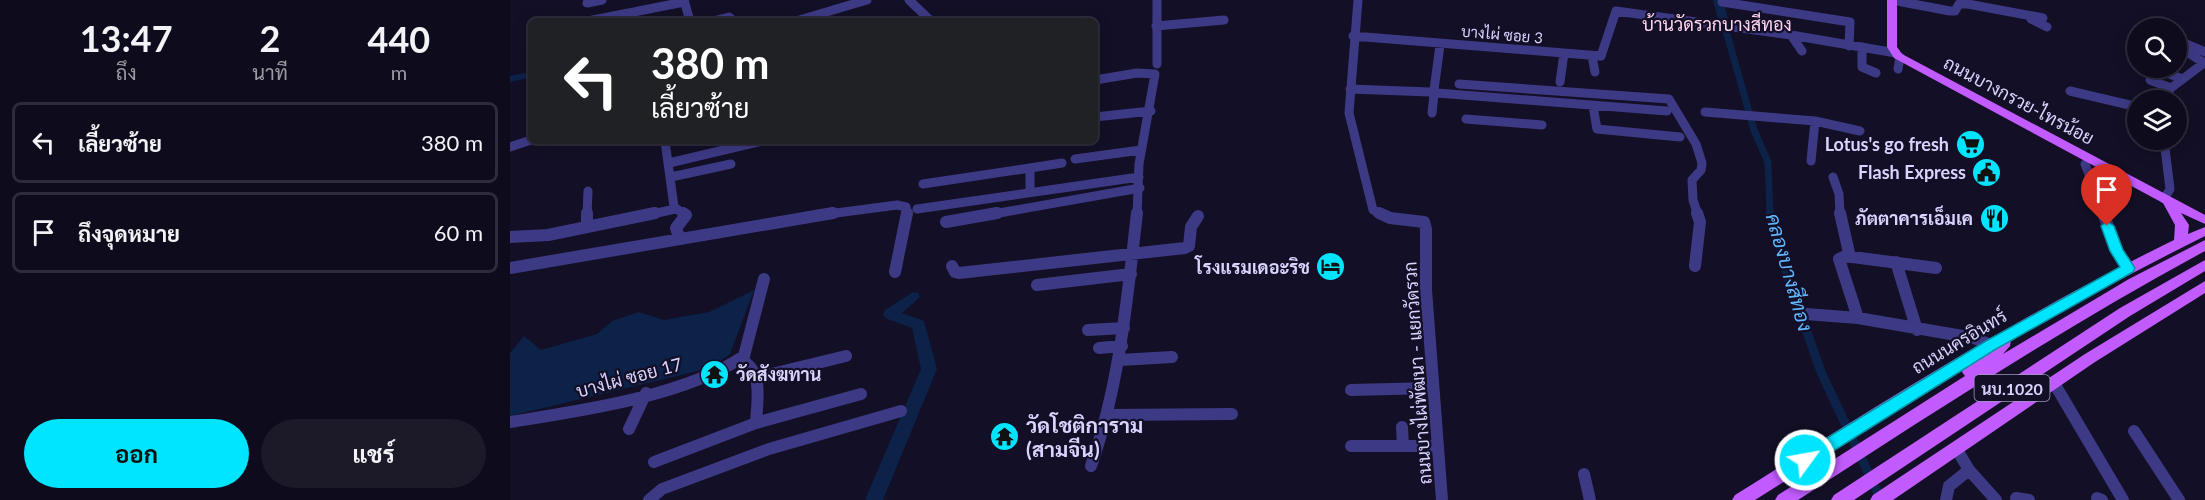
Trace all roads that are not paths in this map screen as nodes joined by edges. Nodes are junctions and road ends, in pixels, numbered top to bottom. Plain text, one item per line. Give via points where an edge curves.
1 (602, 0) edge
2 (867, 0) edge
3 (909, 0) edge
4 (1358, 0) edge
5 (1892, 0) edge
6 (2006, 0) edge
7 (684, 1) edge
8 (1157, 1) edge
9 (1722, 2) dead end
10 (587, 3) dead end
11 (2008, 12) junction
12 (2030, 16) junction
13 (602, 18) edge
14 (689, 18) edge
15 (806, 18) edge
16 (928, 18) edge
17 (2043, 18) dead end
18 (1224, 20) dead end
19 (1156, 26) junction
20 (2046, 27) dead end
21 (1791, 35) junction
22 (1353, 36) junction
23 (1440, 45) dead end
24 (2187, 45) edge
25 (1849, 46) junction
26 (1862, 48) junction
27 (1802, 51) dead end
28 (2187, 52) edge
29 (2205, 52) edge
30 (1564, 53) junction
31 (1592, 56) junction
32 (1898, 60) junction
33 (2205, 63) edge
34 (1156, 64) dead end
35 (1595, 72) dead end
36 (1876, 73) dead end
37 (2182, 79) joint
38 (1098, 80) edge
39 (2150, 80) dead end
40 (1459, 82) dead end
41 (1560, 82) dead end
42 (1350, 88) junction
43 (2171, 88) joint
44 (1434, 92) junction
45 (2070, 92) dead end
46 (1520, 101) junction
47 (2127, 105) edge
48 (1593, 106) junction
49 (1151, 111) junction
50 (1666, 111) dead end
51 (1705, 112) dead end
52 (1432, 113) dead end
53 (1098, 117) edge
54 (1466, 119) dead end
55 (1815, 121) junction
56 (1520, 123) junction
57 (1542, 125) dead end
58 (1860, 131) dead end
59 (1680, 137) dead end
60 (528, 141) edge
61 (666, 144) edge
62 (749, 144) edge
63 (510, 147) edge
64 (1141, 150) junction
65 (2165, 150) edge
66 (1075, 159) dead end
67 (1811, 161) dead end
68 (669, 163) junction
69 (1062, 163) dead end
70 (731, 164) dead end
71 (2085, 164) dead end
72 (1030, 168) junction
73 (671, 177) junction
74 (1833, 177) dead end
75 (1140, 182) junction
76 (923, 184) dead end
77 (588, 191) dead end
78 (1030, 191) junction
79 (2165, 199) junction
80 (675, 209) junction
81 (917, 209) dead end
82 (2205, 209) edge
83 (1198, 216) dead end
84 (2205, 220) edge
85 (946, 222) dead end
86 (587, 226) junction
87 (2205, 231) edge
88 (510, 237) edge
89 (679, 237) junction
90 (2181, 242) junction
91 (2205, 243) edge
92 (1132, 252) junction
93 (1850, 257) junction
94 (1896, 262) junction
95 (2205, 265) edge
96 (952, 266) dead end
97 (1695, 266) dead end
98 (510, 268) edge
99 (1936, 268) dead end
100 (2128, 268) junction
101 (895, 272) dead end
102 (1131, 274) junction
103 (764, 279) dead end
104 (1037, 285) dead end
105 (2201, 291) edge
106 (1806, 314) dead end
107 (1858, 318) junction
108 (1124, 328) junction
109 (1088, 330) dead end
110 (1917, 330) junction
111 (2016, 331) junction
112 (1991, 345) junction
113 (1122, 346) junction
114 (1099, 348) dead end
115 (846, 356) dead end
116 (1172, 357) dead end
117 (741, 360) junction
118 (1120, 360) junction
119 (756, 378) junction
120 (2054, 383) junction
121 (1432, 388) junction
122 (1351, 390) dead end
123 (1953, 391) junction
124 (646, 393) junction
125 (861, 393) dead end
126 (894, 410) dead end
127 (1232, 414) dead end
128 (1109, 415) junction
129 (510, 422) edge
130 (756, 423) junction
131 (1402, 428) dead end
132 (629, 429) dead end
133 (2134, 431) dead end
134 (1351, 446) dead end
135 (1403, 446) junction
136 (1437, 446) junction
137 (1956, 448) junction
138 (654, 462) dead end
139 (1091, 466) dead end
140 (1969, 470) junction
141 (1584, 474) dead end
142 (1847, 495) edge
143 (649, 500) edge
144 (1442, 500) edge
145 (1590, 500) edge
146 (1741, 500) edge
147 (1784, 500) edge
148 (1879, 500) edge
149 (1946, 500) edge
150 (1996, 500) edge
151 (2123, 500) edge
152 (2179, 500) edge

1 - 10 street
2 - 15 street
3 - 16 street
4 - 22 street, ถนนบางไผ่พัฒนา - แยกวัดรวก
5 - 11 street via 1950,11 1963,4
5 - 32 main road via 1892,47
6 - 11 street
7 - 13 street
7 - 14 street
8 - 19 street
9 - 25 street via 1850,22
11 - 12 street
12 - 17 street
12 - 20 street
18 - 19 street
19 - 34 street
21 - 25 street
21 - 27 street
21 - 31 street via 1616,11 1601,56
22 - 30 street, บางไผ่ ซอย 3
22 - 42 street, ถนนบางไผ่พัฒนา - แยกวัดรวก
23 - 44 street
24 - 29 street
25 - 26 street
26 - 32 street
26 - 36 street via 1862,67
28 - 33 street
30 - 31 street, บางไผ่ ซอย 3
30 - 41 street
31 - 35 street
32 - 79 main road, ถนนบางกรวย-ไทรน้อย
33 - 37 street
37 - 43 street
38 - 49 street via 1155,74
39 - 43 street
40 - 97 street via 1669,99 1691,135 1701,163 1700,172 1692,180 1692,200 1700,222
42 - 44 street
42 - 121 street, ถนนบางไผ่พัฒนา - แยกวัดรวก via 1348,113 1373,210 1390,218 1424,222 1428,231 1425,257
44 - 46 street
44 - 52 street
45 - 47 street
46 - 48 street
46 - 56 street
48 - 50 street
48 - 59 street via 1597,129
49 - 53 street
49 - 64 street
51 - 55 street
54 - 56 street
55 - 58 street
55 - 67 street
56 - 57 street
60 - 63 street
61 - 68 street
62 - 68 street
64 - 66 street
64 - 75 street
65 - 79 street via 2170,189
68 - 73 street
69 - 72 street
70 - 73 street
71 - 100 street via 2117,251
72 - 76 street
72 - 78 street
73 - 80 street
74 - 93 street
75 - 78 street
75 - 85 street
75 - 92 street
77 - 86 street
78 - 81 street
79 - 82 main road
79 - 84 main road, ถนนบางกรวย-ไทรน้อย
79 - 90 main road via 2182,225
80 - 86 street
80 - 89 street via 686,214 676,228
83 - 92 street via 1191,227 1189,246
86 - 88 street via 548,235
87 - 90 main road, ถนนนครอินทร์ / นบ.1020
89 - 98 street
89 - 101 street via 897,205 907,211
90 - 91 main road
90 - 100 main road, ถนนนครอินทร์ / นบ.1020
91 - 123 main road, นบ.1020
92 - 96 street via 959,273
92 - 102 street
93 - 94 street
93 - 107 street via 1839,259
94 - 99 street
94 - 110 street
95 - 142 main road, นบ.1020 via 2125,312
100 - 111 main road, ถนนนครอินทร์ / นบ.1020
102 - 104 street
102 - 108 street
103 - 117 street
105 - 120 main road, นบ.1020
106 - 107 street
107 - 110 street
108 - 109 street
108 - 113 street
110 - 112 street via 1974,338
111 - 112 main road, ถนนนครอินทร์ / นบ.1020
111 - 123 main road
112 - 146 main road, ถนนนครอินทร์ / นบ.1020
113 - 114 street
113 - 118 street
115 - 119 street
116 - 118 street
117 - 119 street via 750,362
117 - 124 street, บางไผ่ ซอย 17 via 713,373
118 - 128 street
119 - 130 street
120 - 137 main road, นบ.1020
120 - 151 street
121 - 122 street
121 - 136 street, ถนนบางไผ่พัฒนา - แยกวัดรวก
123 - 147 main road, นบ.1020
124 - 129 street, บางไผ่ ซอย 17
124 - 132 street
125 - 130 street
126 - 143 street via 770,449 662,489
127 - 128 street
128 - 139 street
130 - 138 street
131 - 135 street
133 - 152 street
134 - 135 street
135 - 136 street
136 - 144 street, ถนนบางไผ่พัฒนา - แยกวัดรวก
137 - 140 street
137 - 148 main road, นบ.1020
140 - 149 street via 1949,486
140 - 150 street
141 - 145 street

